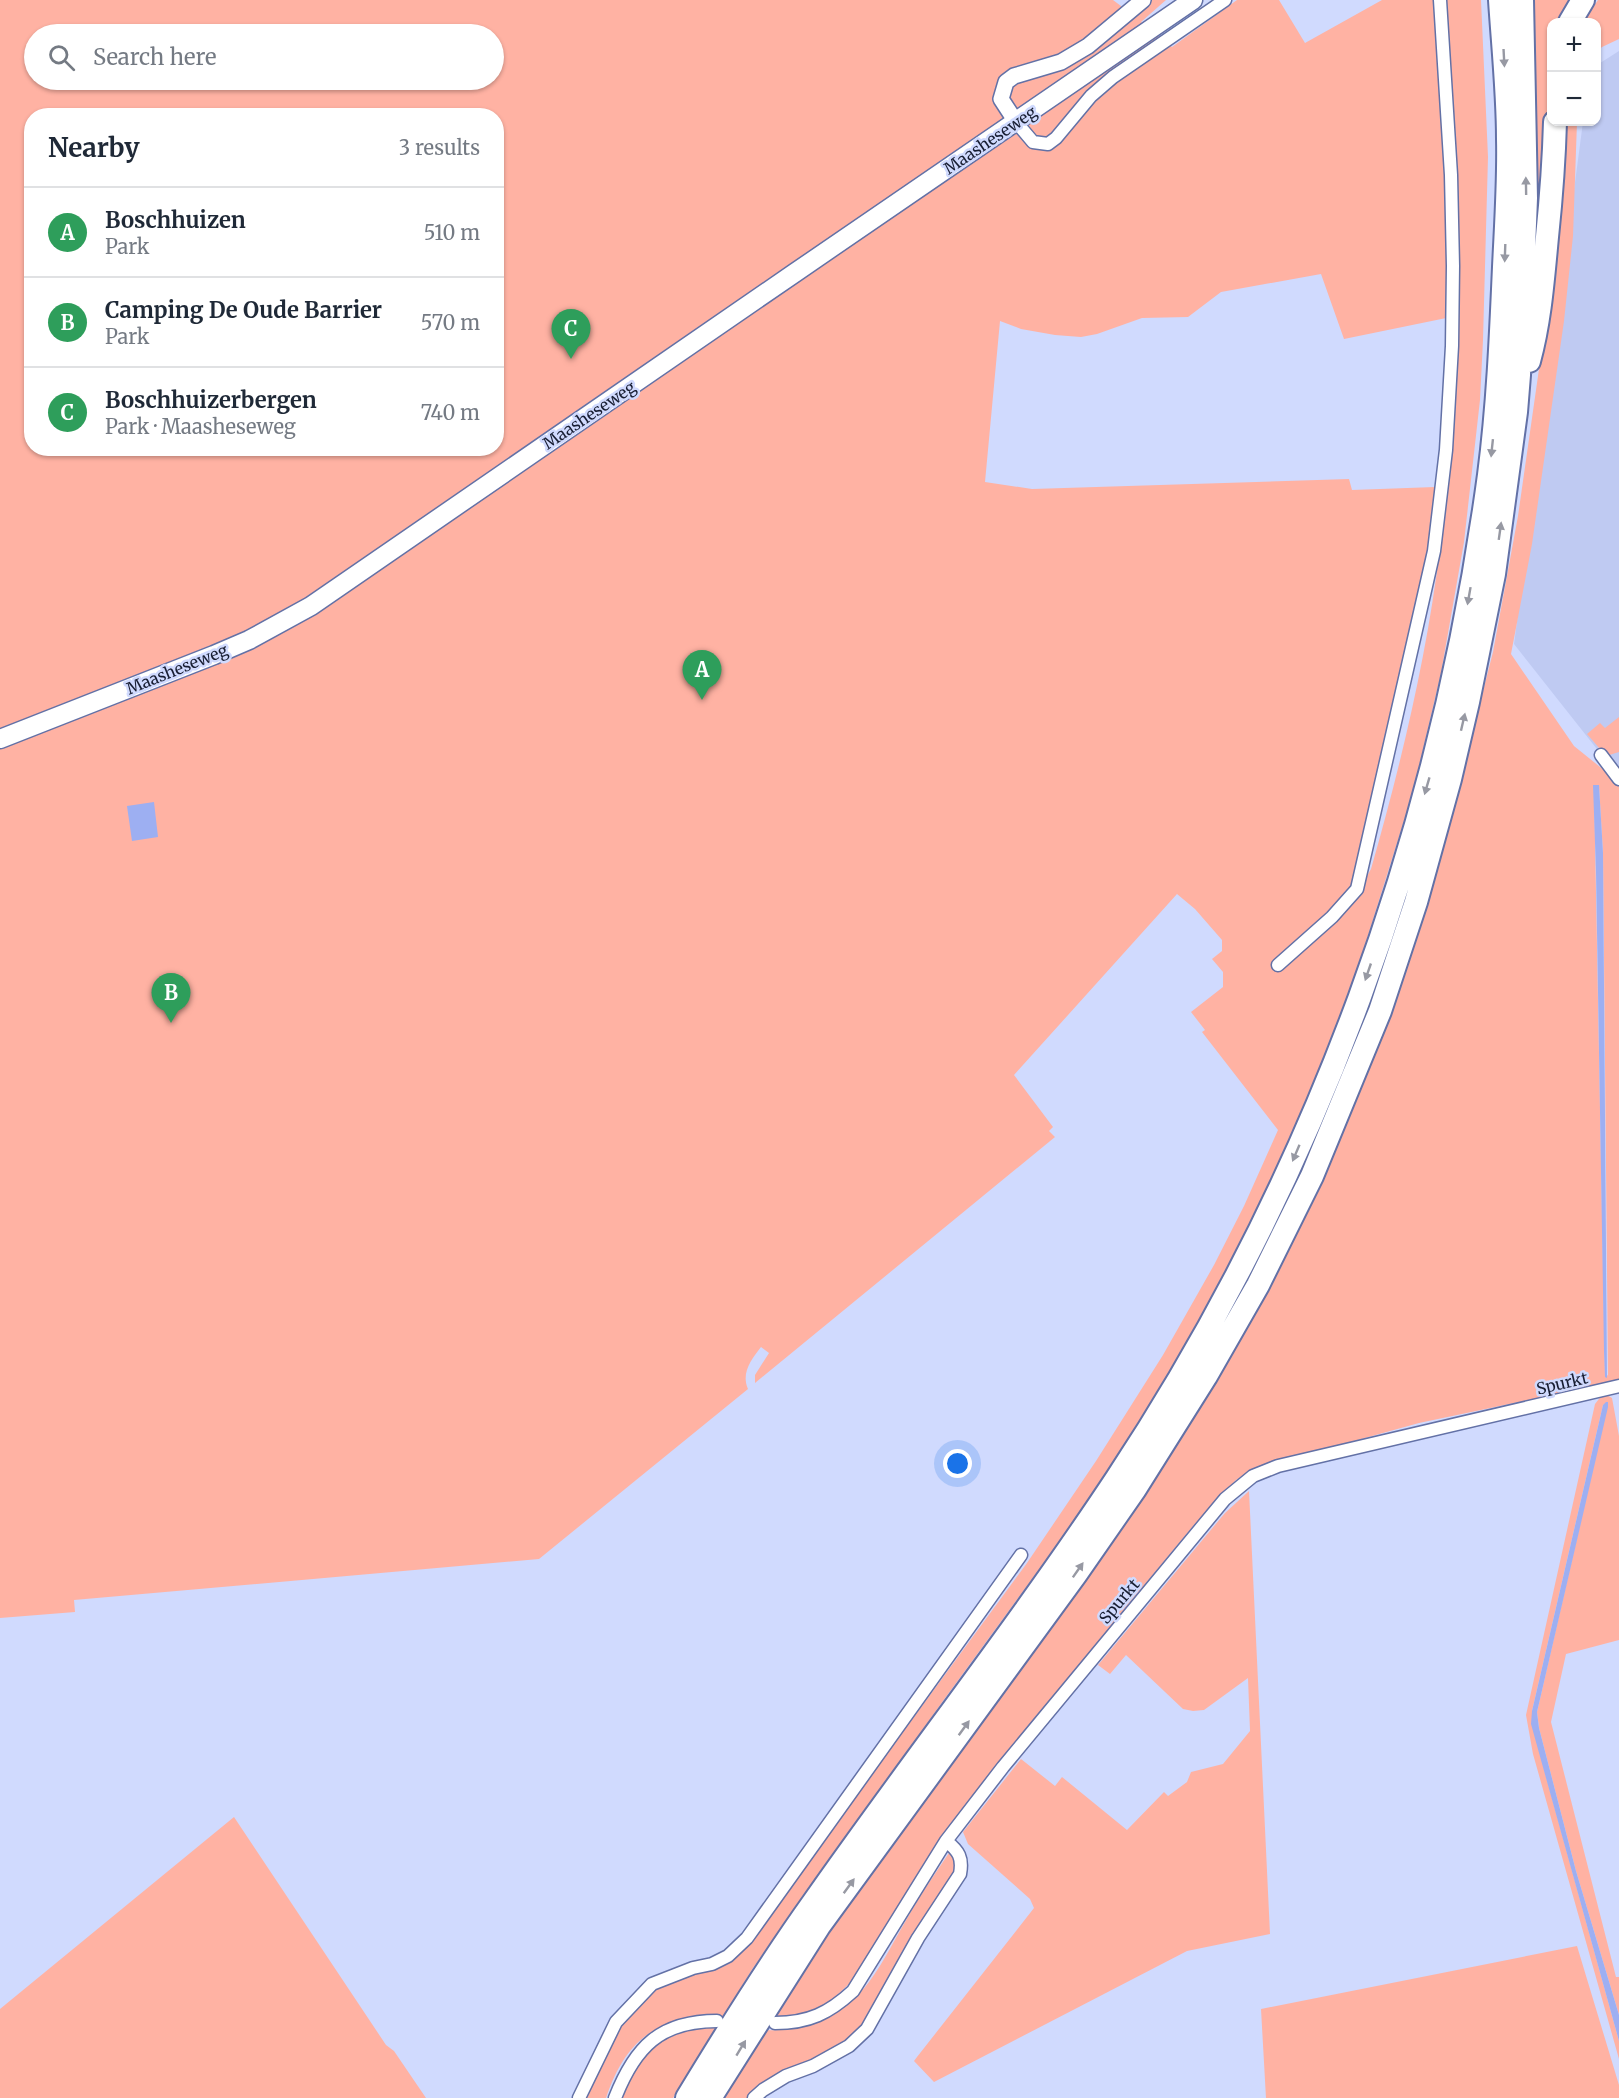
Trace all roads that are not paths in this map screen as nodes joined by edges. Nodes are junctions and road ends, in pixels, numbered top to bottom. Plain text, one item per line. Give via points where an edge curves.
1 (1143, 0) edge
2 (1171, 0) edge
3 (1193, 0) edge
4 (1225, 0) edge
5 (1440, 0) edge
6 (1500, 0) edge
7 (1521, 0) edge
8 (1583, 0) edge
9 (1572, 18) edge
10 (1146, 31) junction
11 (1016, 122) junction
12 (1555, 126) edge
13 (1516, 412) junction
14 (0, 739) edge
15 (1601, 755) dead end
16 (1619, 778) edge
17 (1278, 965) dead end
18 (1619, 1386) edge
19 (1021, 1556) dead end
20 (946, 1841) junction
21 (717, 2021) dead end
22 (775, 2023) dead end
23 (579, 2098) edge
24 (615, 2098) edge
25 (687, 2098) edge
26 (710, 2098) edge
27 (754, 2098) edge

1 - 11 street via 1088,46 1061,62 1006,82 1001,99
2 - 10 main road, Maasheseweg
3 - 10 main road, Maasheseweg
4 - 11 street via 1113,77 1048,144 1033,142
5 - 17 street via 1454,266 1446,450 1434,551 1357,889
6 -> 25 highway via 1508,149 1500,367 1489,473 1441,733 1398,888 1358,1002 1294,1160 1241,1266 1171,1391 1060,1559 810,1906
13 -> 7 highway via 1526,198
8 - 9 highway
10 - 11 main road, Maasheseweg
11 - 14 main road, Maasheseweg via 310,606 214,655
12 - 13 highway via 1538,324
26 -> 13 highway via 819,1926 1135,1489 1258,1285 1312,1176 1380,1011 1450,779 1494,574
15 - 16 street
18 - 20 street, Spurkt via 1278,1466 1253,1476 1225,1499
19 - 23 street via 747,1938 728,1956 712,1964 652,1984 616,2022
20 - 22 street, Spurkt via 853,1990 835,2007 807,2019
20 - 27 street via 960,1854 960,1874 918,1938 867,2029 849,2046 786,2076
21 - 24 street via 695,2021 670,2028 642,2049

